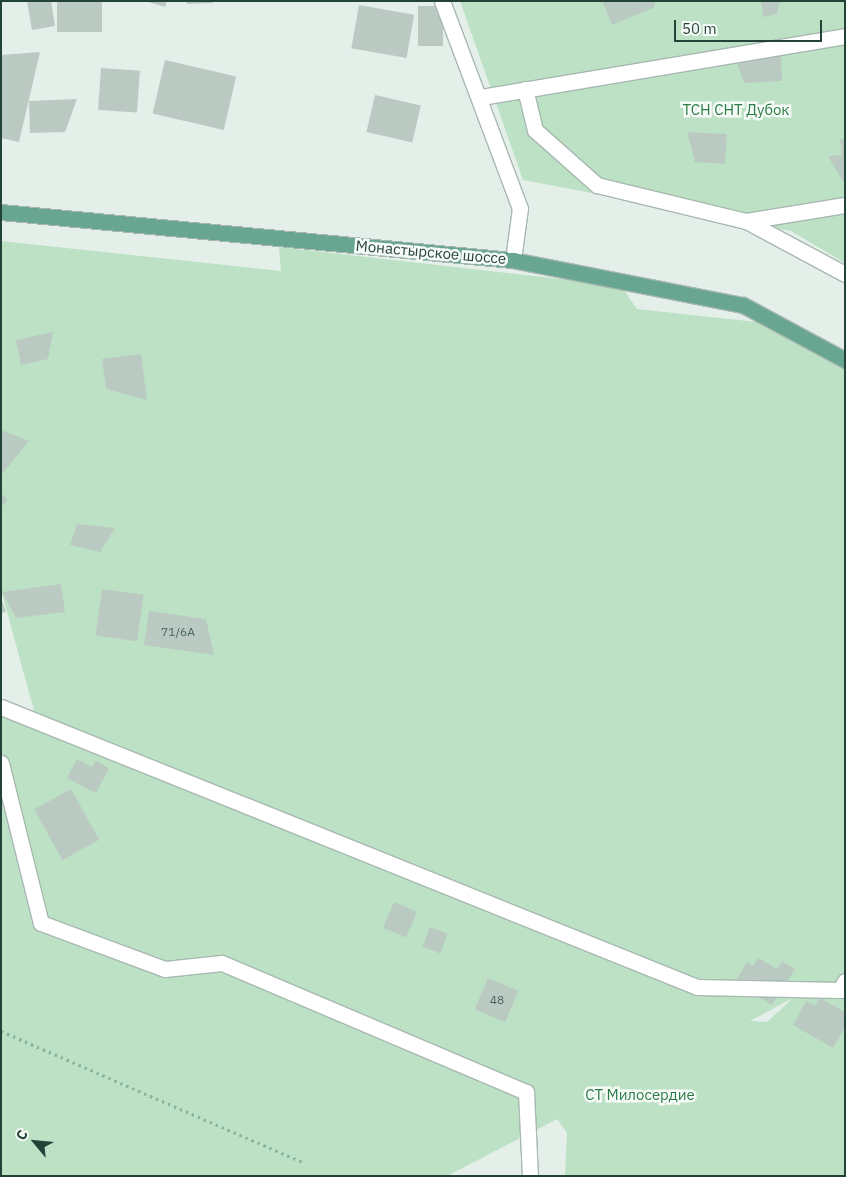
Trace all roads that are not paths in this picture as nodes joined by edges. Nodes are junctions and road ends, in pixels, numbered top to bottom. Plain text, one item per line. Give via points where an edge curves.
1 (442, 1) edge
2 (845, 36) edge
3 (525, 89) junction
4 (481, 97) junction
5 (845, 205) edge
6 (1, 212) edge
7 (746, 221) junction
8 (513, 260) junction
9 (845, 274) edge
10 (845, 360) edge
11 (1, 707) edge
12 (1, 764) edge
13 (845, 981) edge
14 (530, 1176) edge

1 - 4 street
2 - 3 street
3 - 4 street
3 - 7 street via 535,130 597,185
4 - 8 street via 520,208
5 - 7 street
6 - 8 main road, Монастырское шоссе
7 - 9 street
8 - 10 main road, Монастырское шоссе via 743,305
11 - 13 street via 697,987 840,990
12 - 14 street via 42,923 166,968 222,963 526,1092

